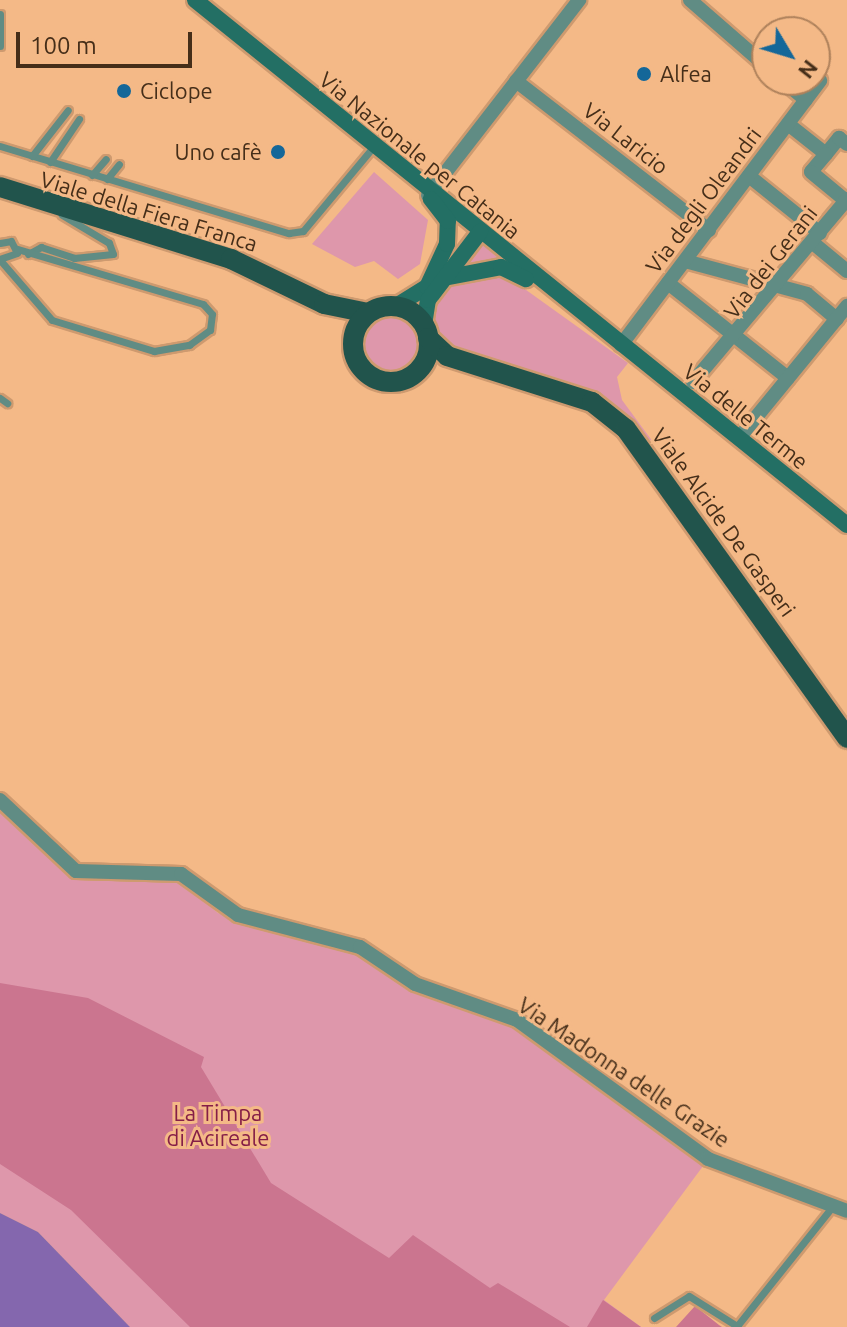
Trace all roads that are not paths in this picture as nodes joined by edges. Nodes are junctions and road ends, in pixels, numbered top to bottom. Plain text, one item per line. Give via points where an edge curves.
1 (195, 0) edge
2 (579, 0) edge
3 (690, 0) edge
4 (0, 14) edge
5 (0, 46) edge
6 (751, 53) edge
7 (516, 81) junction
8 (801, 96) edge
9 (809, 96) edge
10 (806, 100) junction
11 (68, 110) dead end
12 (79, 119) dead end
13 (788, 124) junction
14 (847, 144) edge
15 (0, 146) edge
16 (374, 146) junction
17 (826, 154) junction
18 (32, 156) junction
19 (106, 159) dead end
20 (50, 162) junction
21 (119, 164) dead end
22 (92, 175) junction
23 (749, 176) junction
24 (107, 179) junction
25 (0, 187) edge
26 (430, 192) junction
27 (846, 200) edge
28 (47, 206) junction
29 (841, 219) edge
30 (709, 230) junction
31 (480, 232) junction
32 (0, 237) edge
33 (816, 238) junction
34 (11, 241) junction
35 (0, 243) edge
36 (17, 249) junction
37 (28, 254) junction
38 (0, 260) edge
39 (685, 261) junction
40 (442, 271) junction
41 (847, 271) edge
42 (668, 283) junction
43 (778, 286) junction
44 (324, 304) junction
45 (396, 306) junction
46 (847, 306) edge
47 (368, 313) junction
48 (837, 319) junction
49 (426, 332) junction
50 (737, 338) junction
51 (353, 339) junction
52 (619, 344) junction
53 (479, 368) junction
54 (419, 370) junction
55 (788, 378) junction
56 (693, 382) dead end
57 (739, 438) junction
58 (847, 525) edge
59 (847, 738) edge
60 (0, 800) edge
61 (840, 1209) edge
62 (654, 1318) dead end

1 - 16 street, Via Nazionale per Catania
2 - 7 street
3 - 6 street
4 - 5 lane
7 - 26 street
7 - 30 street, Via Laricio
8 - 10 street
9 - 10 street, Via degli Oleandri
10 - 13 street, Via degli Oleandri
11 - 18 lane
12 - 20 lane
13 - 17 street
13 - 23 street, Via degli Oleandri
14 - 17 street via 839,138
15 - 18 lane
16 - 24 lane via 303,231
16 - 26 street, Via Nazionale per Catania
17 - 27 street via 811,172
18 - 20 lane
19 - 22 lane
20 - 22 lane
21 - 24 lane
22 - 24 lane
23 - 30 street, Via degli Oleandri
23 - 33 street
25 - 28 main road, Viale della Fiera Franca
26 - 31 street, Via Nazionale per Catania
26 - 40 street via 449,228
27 - 29 street, Via dei Gerani
28 - 37 lane via 109,243 113,254 74,258 41,247
28 - 44 main road, Viale della Fiera Franca via 231,259
29 - 33 street, Via dei Gerani
30 - 39 street, Via degli Oleandri
31 - 40 street
31 - 52 street, Via Nazionale per Catania
32 - 34 lane
33 - 41 street
33 - 43 street, Via dei Gerani
34 - 35 lane
34 - 36 lane
36 - 37 lane
36 - 38 lane via 11,261
37 - 38 lane via 203,304 210,330 189,345 154,351 52,320
39 - 42 street, Via degli Oleandri
39 - 43 street
40 - 45 street via 418,298
40 - 49 street via 428,300
40 - 52 street via 508,268
42 - 50 street
42 - 52 street, Via degli Oleandri
43 - 48 street via 807,294
43 - 50 street, Via dei Gerani
44 - 47 main road
44 - 51 main road
45 - 47 main road
45 - 49 main road
46 - 48 street
47 - 51 main road
48 - 55 street
49 - 53 main road via 447,356
49 - 54 main road
50 - 55 street
50 - 56 street, Via dei Gerani via 729,337
51 - 54 main road via 356,360 380,381 401,381
52 - 57 street, Via delle Terme
53 - 54 main road
53 - 59 main road, Viale Alcide De Gasperi via 562,389 626,429
55 - 57 street
57 - 58 street, Via delle Terme
60 - 61 street, Via Madonna delle Grazie via 76,871 181,874 238,915 360,947 415,984 517,1020 708,1159
61 - 62 lane via 737,1326 689,1296

